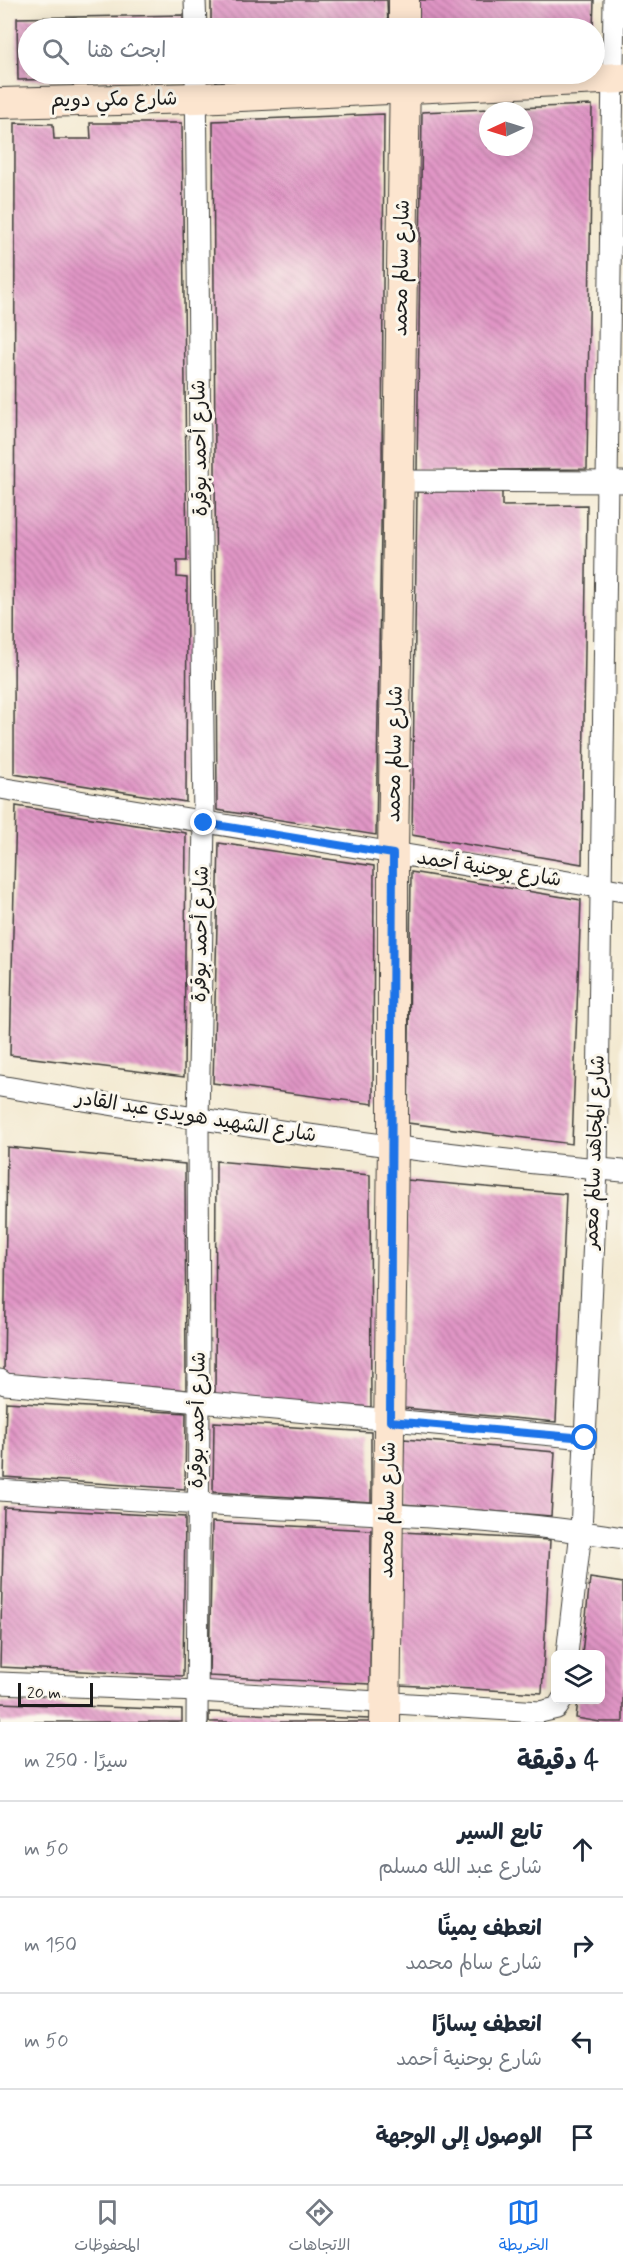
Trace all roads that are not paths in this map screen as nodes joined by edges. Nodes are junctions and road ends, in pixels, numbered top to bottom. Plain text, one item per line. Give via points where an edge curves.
1 (195, 0) edge
2 (404, 0) edge
3 (614, 0) edge
4 (196, 18) edge
5 (404, 18) edge
6 (618, 78) edge
7 (266, 84) edge
8 (405, 84) edge
9 (196, 86) edge
10 (0, 103) edge
11 (399, 481) junction
12 (615, 482) edge
13 (0, 788) edge
14 (204, 823) junction
15 (393, 854) junction
16 (601, 887) junction
17 (623, 891) edge
18 (0, 1086) edge
19 (198, 1120) junction
20 (393, 1146) junction
21 (597, 1169) junction
22 (623, 1171) edge
23 (0, 1380) edge
24 (200, 1403) junction
25 (390, 1421) junction
26 (585, 1438) junction
27 (0, 1490) edge
28 (197, 1505) junction
29 (388, 1515) junction
30 (581, 1531) junction
31 (623, 1538) edge
32 (567, 1650) edge
33 (0, 1683) edge
34 (197, 1691) junction
35 (559, 1704) edge
36 (385, 1712) edge
37 (197, 1722) edge

1 - 4 street
2 - 5 street
3 - 6 street, شارع المجاهد سالم معمر
6 - 12 street, شارع المجاهد سالم معمر
7 - 9 street, شارع مكي دويم
8 - 11 street, شارع سالم محمد
9 - 10 street, شارع مكي دويم
9 - 14 street, شارع أحمد بوقرة
11 - 12 street
11 - 15 street, شارع سالم محمد
12 - 16 street, شارع المجاهد سالم معمر
13 - 14 street, شارع بوحنية أحمد
14 - 15 street, شارع بوحنية أحمد
14 - 19 street, شارع أحمد بوقرة
15 - 16 street, شارع بوحنية أحمد
15 - 20 street, شارع سالم محمد
16 - 17 street, شارع بوحنية أحمد
16 - 21 street, شارع المجاهد سالم معمر
18 - 19 street, شارع الشهيد هويدي عبد القادر
19 - 20 street, شارع الشهيد هويدي عبد القادر
19 - 24 street, شارع أحمد بوقرة
20 - 21 street, شارع الشهيد هويدي عبد القادر
20 - 25 street, شارع سالم محمد
21 - 22 street, شارع الشهيد هويدي عبد القادر
21 - 26 street, شارع المجاهد سالم معمر
23 - 24 street via 5,1384
24 - 25 street
24 - 28 street, شارع أحمد بوقرة
25 - 26 street
25 - 29 street, شارع سالم محمد
26 - 30 street, شارع المجاهد سالم معمر
27 - 28 street
28 - 29 street
28 - 34 street, شارع أحمد بوقرة
29 - 30 street
29 - 36 street, شارع سالم محمد
30 - 31 street
30 - 32 street, شارع المجاهد سالم معمر
33 - 34 street
34 - 36 street
34 - 37 street, شارع أحمد بوقرة
35 - 36 street via 540,1712

